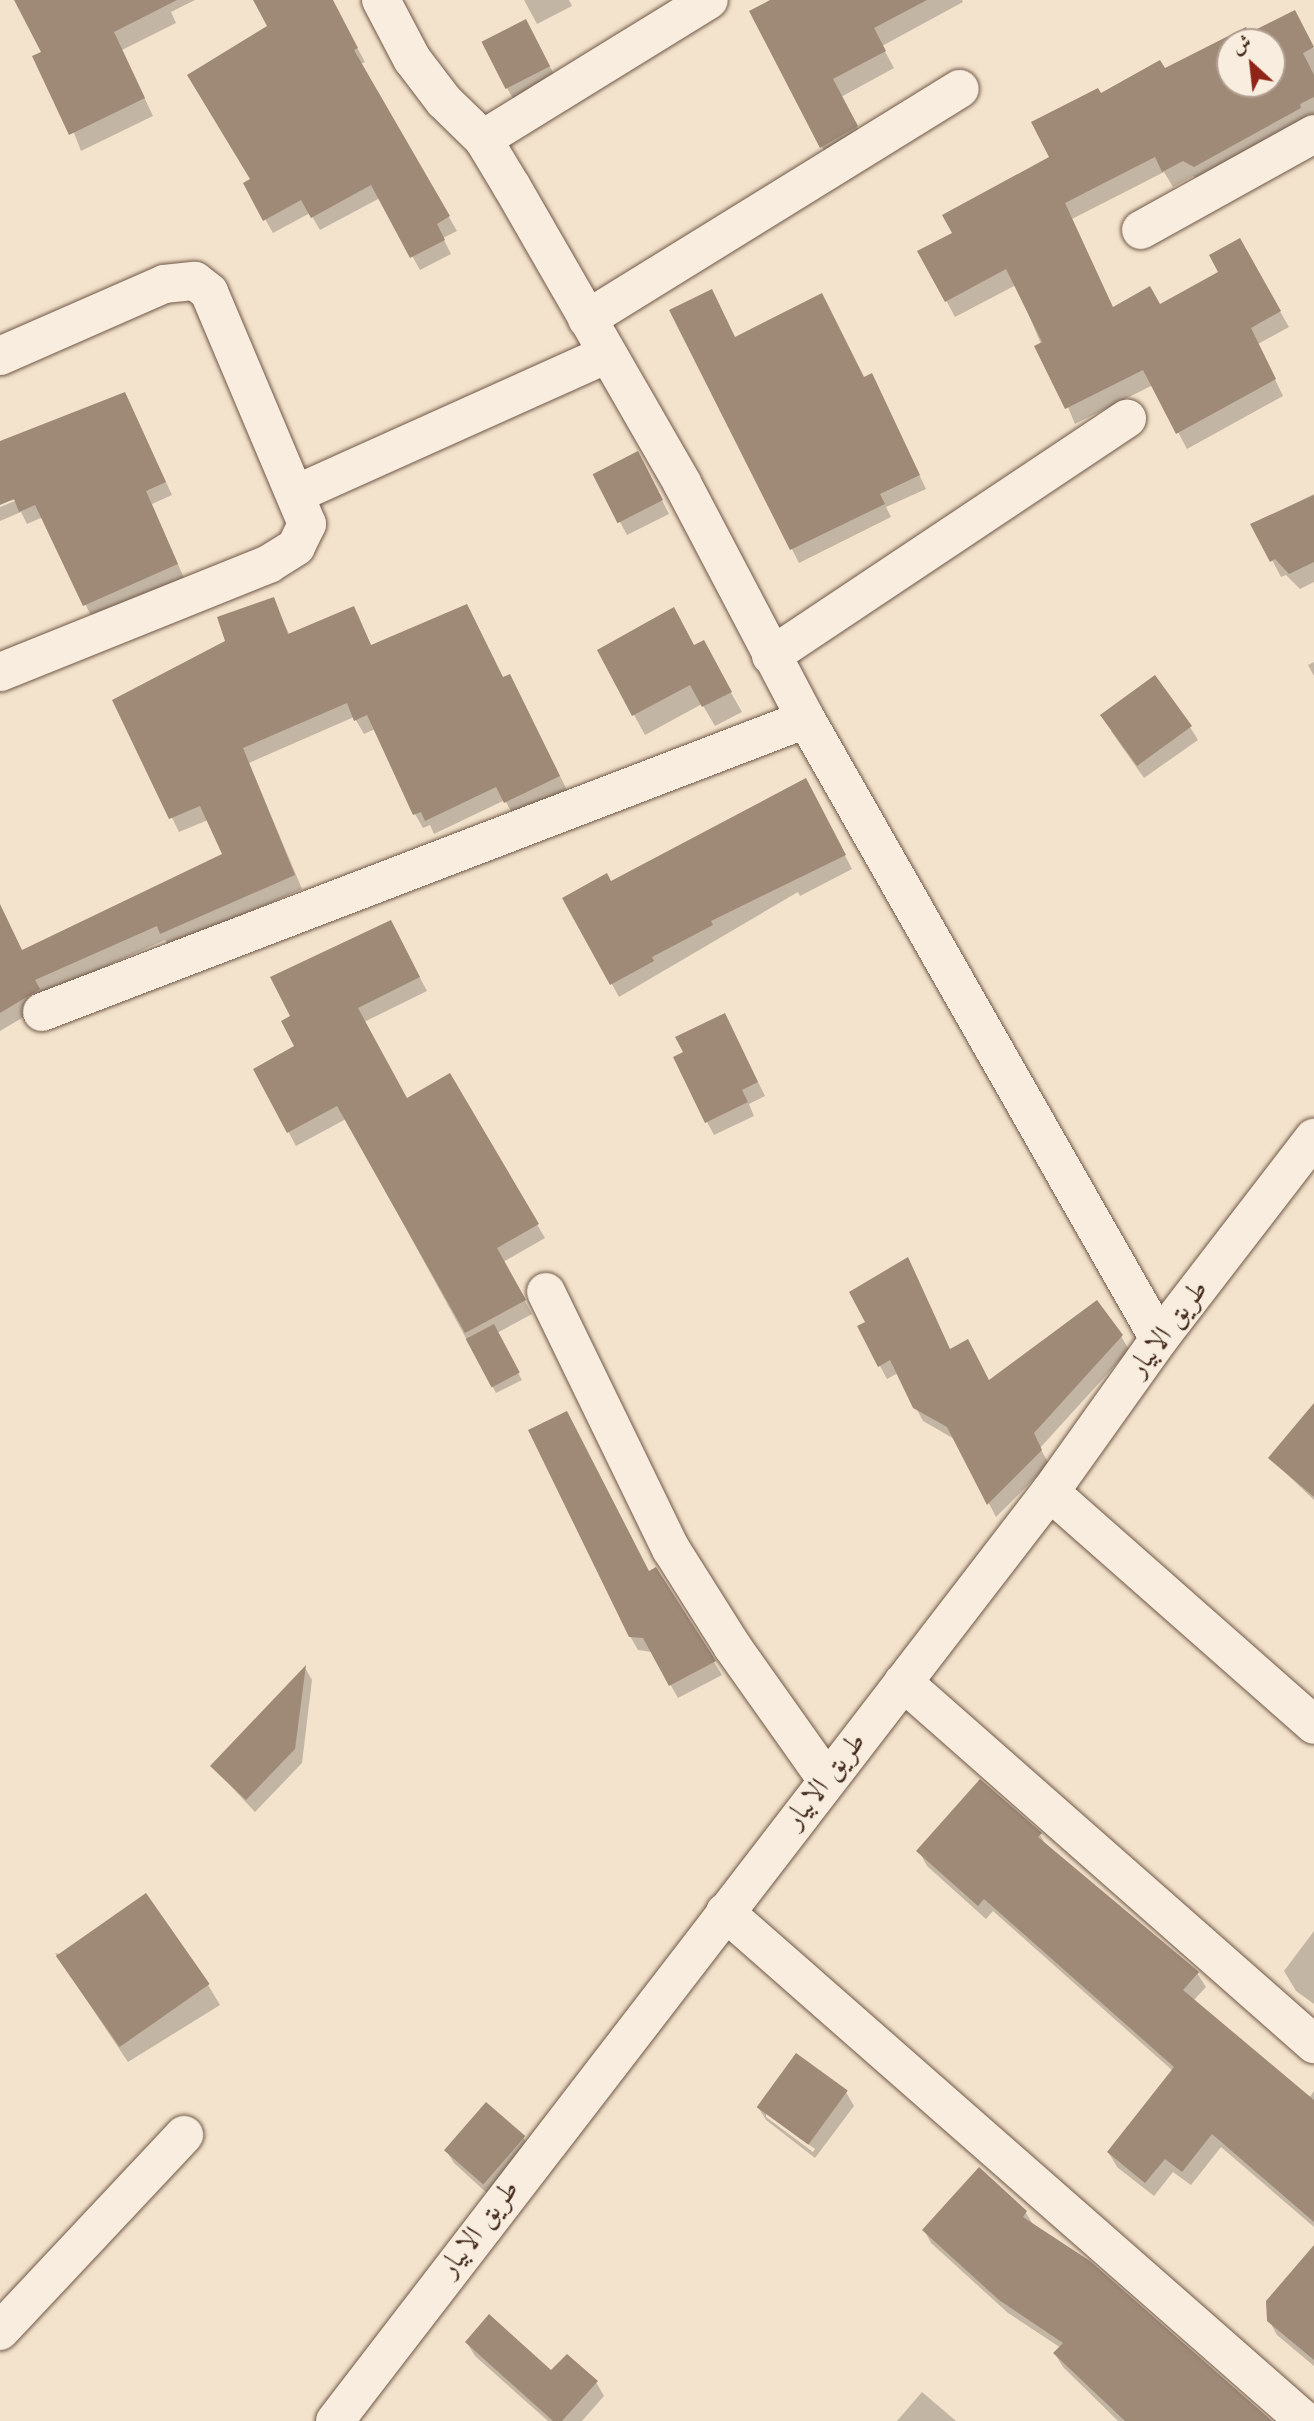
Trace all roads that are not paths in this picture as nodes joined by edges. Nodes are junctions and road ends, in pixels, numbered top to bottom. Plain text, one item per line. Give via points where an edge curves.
1 (381, 0) edge
2 (709, 0) edge
3 (960, 89) dead end
4 (1314, 134) edge
5 (483, 139) junction
6 (1142, 229) dead end
7 (587, 319) junction
8 (607, 354) junction
9 (0, 356) edge
10 (1127, 419) dead end
11 (296, 494) junction
12 (771, 656) junction
13 (0, 672) edge
14 (806, 719) junction
15 (42, 1012) dead end
16 (1314, 1138) edge
17 (546, 1292) dead end
18 (1159, 1339) junction
19 (1050, 1492) junction
20 (903, 1682) junction
21 (1314, 1725) edge
22 (826, 1779) junction
23 (724, 1912) junction
24 (1314, 2044) edge
25 (184, 2135) dead end
26 (0, 2331) edge
27 (335, 2421) edge
28 (1305, 2421) edge

1 - 5 street via 412,59 444,101
2 - 5 street
3 - 7 street
4 - 6 street
5 - 7 street
7 - 8 street
8 - 11 street
8 - 12 street via 682,483
9 - 11 street via 164,284 195,281 209,292
10 - 12 street
11 - 13 street via 307,524 296,547 269,564
12 - 14 street
14 - 15 street
14 - 18 street
16 - 18 street, طريق الابيار
17 - 22 street via 671,1549 732,1646
18 - 19 street, طريق الابيار
19 - 20 street, طريق الابيار
19 - 21 street
20 - 22 street, طريق الابيار
20 - 24 street
22 - 23 street, طريق الابيار
23 - 27 street, طريق الابيار
23 - 28 street
25 - 26 street

